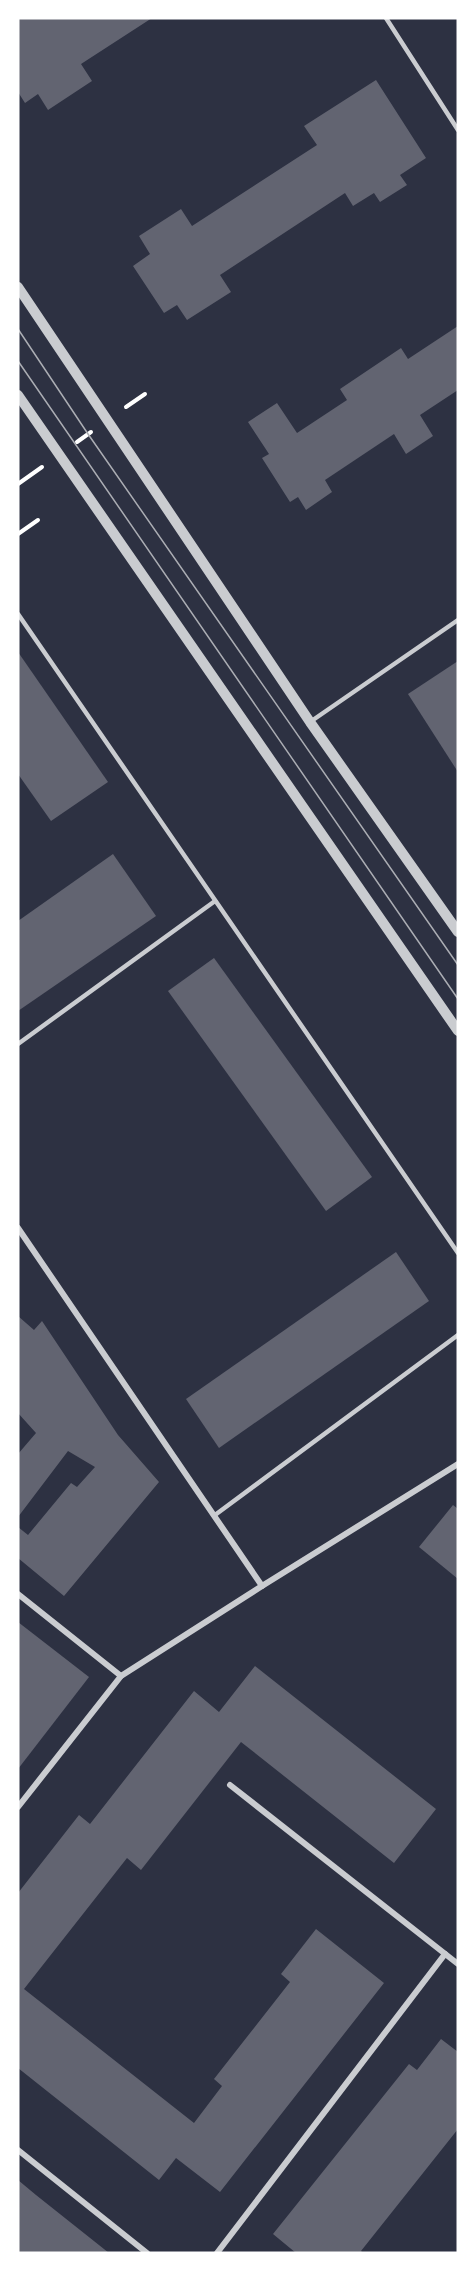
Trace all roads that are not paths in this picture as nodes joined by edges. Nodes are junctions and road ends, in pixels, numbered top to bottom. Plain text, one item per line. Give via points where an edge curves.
1 (386, 18) edge
2 (458, 130) edge
3 (18, 287) edge
4 (18, 395) edge
5 (18, 614) edge
6 (458, 620) edge
7 (310, 722) junction
8 (215, 901) junction
9 (458, 932) edge
10 (458, 1031) edge
11 (18, 1044) edge
12 (18, 1228) edge
13 (458, 1253) edge
14 (458, 1335) edge
15 (458, 1464) edge
16 (215, 1515) junction
17 (262, 1586) junction
18 (18, 1594) edge
19 (121, 1676) junction
20 (230, 1785) dead end
21 (18, 1807) edge
22 (446, 1954) junction
23 (458, 1964) edge
24 (18, 2150) edge
25 (147, 2253) edge
26 (217, 2253) edge

1 - 2 lane
3 - 7 street
4 - 10 street
5 - 8 lane
6 - 7 lane
7 - 9 street
8 - 11 lane
8 - 13 lane
12 - 16 street
14 - 16 lane
15 - 17 street
16 - 17 street
17 - 19 street
18 - 19 street
19 - 21 street
20 - 22 street
22 - 23 street
22 - 26 street
24 - 25 street

